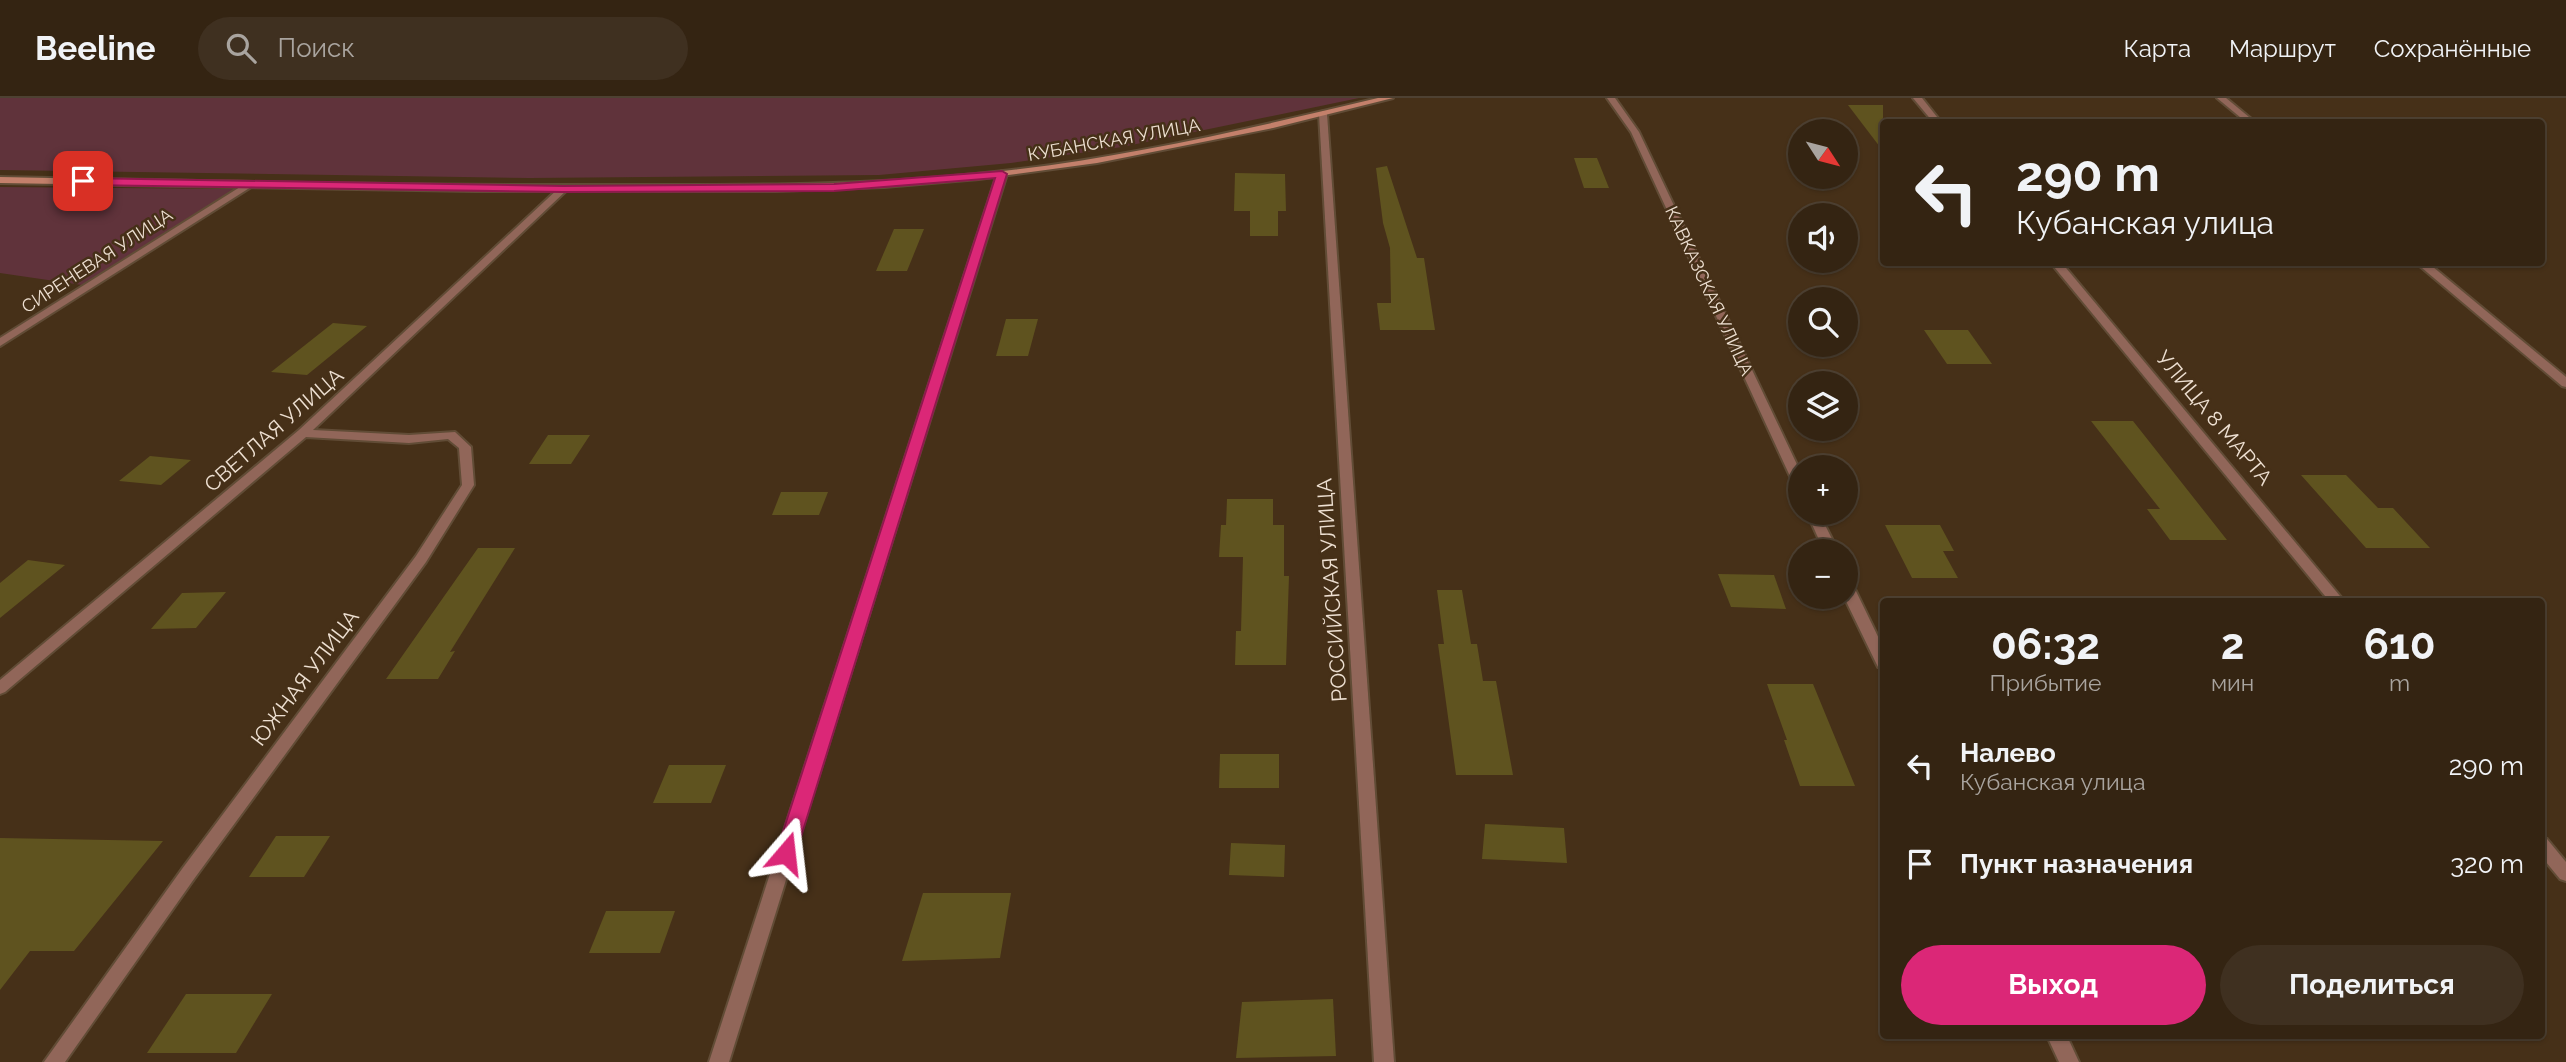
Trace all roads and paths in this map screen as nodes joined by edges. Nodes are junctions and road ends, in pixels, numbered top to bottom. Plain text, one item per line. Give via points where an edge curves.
1 (1389, 98) edge
2 (1611, 98) edge
3 (1917, 98) edge
4 (2221, 98) edge
5 (1322, 114) junction
6 (1934, 119) edge
7 (2246, 119) edge
8 (1002, 174) junction
9 (0, 180) edge
10 (248, 185) junction
11 (563, 189) junction
12 (2057, 266) edge
13 (2425, 266) edge
14 (0, 343) edge
15 (2566, 383) edge
16 (303, 433) junction
17 (1788, 459) edge
18 (2335, 598) edge
19 (1858, 609) edge
20 (1880, 657) edge
21 (0, 688) edge
22 (2545, 849) edge
23 (2566, 874) edge
24 (2058, 1039) edge
25 (54, 1062) edge
26 (719, 1062) edge
27 (1384, 1062) edge
28 (2069, 1062) edge

1 - 5 main road, КУБАНСКАЯ УЛИЦА
2 - 17 street, КАВКАЗСКАЯ УЛИЦА via 1635,132
3 - 6 street
4 - 7 street
5 - 8 main road, КУБАНСКАЯ УЛИЦА via 1150,151
5 - 27 street, РОССИЙСКАЯ УЛИЦА
8 - 11 main road, КУБАНСКАЯ УЛИЦА via 834,187
8 - 26 street
9 - 10 main road, КУБАНСКАЯ УЛИЦА
10 - 11 main road, КУБАНСКАЯ УЛИЦА
10 - 14 street, СИРЕНЕВАЯ УЛИЦА
11 - 16 street, СВЕТЛАЯ УЛИЦА
12 - 18 street, УЛИЦА 8 МАРТА
13 - 15 street
16 - 21 street, СВЕТЛАЯ УЛИЦА
16 - 25 street, ЮЖНАЯ УЛИЦА via 409,439 451,435 465,447 468,485 421,559
19 - 20 street
22 - 23 street
24 - 28 street

